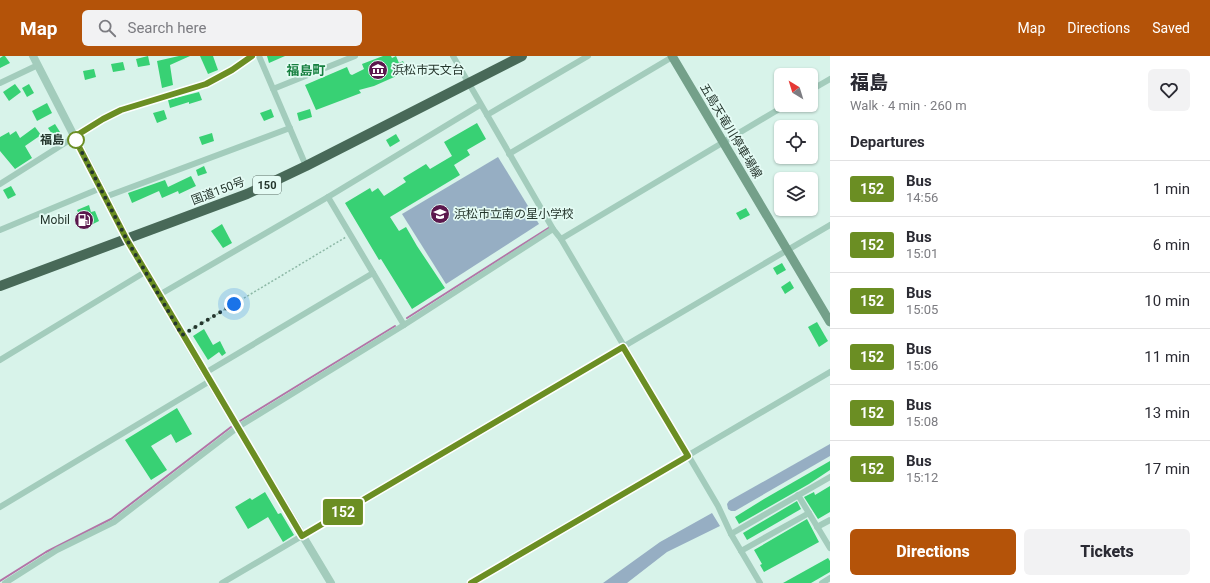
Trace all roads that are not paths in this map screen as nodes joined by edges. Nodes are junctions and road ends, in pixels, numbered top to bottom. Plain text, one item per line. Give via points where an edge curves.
1 (252, 56) edge
2 (259, 56) edge
3 (355, 56) edge
4 (453, 56) edge
5 (522, 56) edge
6 (588, 56) edge
7 (673, 56) edge
8 (35, 59) edge
9 (830, 79) edge
10 (0, 83) edge
11 (468, 83) junction
12 (818, 86) edge
13 (273, 89) junction
14 (480, 104) junction
15 (774, 112) edge
16 (487, 115) junction
17 (290, 128) junction
18 (74, 137) junction
19 (723, 142) junction
20 (509, 154) junction
21 (306, 166) junction
22 (0, 184) edge
23 (101, 188) junction
24 (105, 197) junction
25 (328, 197) junction
26 (830, 225) edge
27 (553, 228) junction
28 (0, 230) edge
29 (561, 239) junction
30 (127, 240) junction
31 (788, 250) junction
32 (146, 272) junction
33 (373, 273) junction
34 (0, 286) edge
35 (160, 296) junction
36 (830, 322) edge
37 (404, 325) junction
38 (623, 347) junction
39 (0, 360) edge
40 (830, 372) edge
41 (205, 373) junction
42 (210, 381) junction
43 (238, 427) junction
44 (688, 456) junction
45 (830, 477) edge
46 (798, 496) junction
47 (0, 507) edge
48 (809, 513) junction
49 (830, 520) edge
50 (817, 527) junction
51 (731, 534) junction
52 (302, 536) junction
53 (830, 548) edge
54 (741, 551) junction
55 (830, 578) edge
56 (4, 583) edge
57 (222, 583) edge
58 (330, 583) edge
59 (471, 583) edge
60 (760, 583) edge
61 (822, 583) edge

1 - 18 street via 206,84 121,110
2 - 13 street
3 - 13 street
4 - 11 street
5 - 11 highway, 国道150号 / 150
6 - 16 street
7 - 19 main road, 五島天竜川停車場線
7 - 20 street
8 - 10 street
8 - 18 street
9 - 12 street
11 - 14 street
11 - 21 highway, 国道150号 / 150
13 - 17 street
14 - 16 street
14 - 25 street
15 - 19 street
16 - 20 street
17 - 21 street
17 - 24 street
18 - 22 street
18 - 23 street
19 - 29 street
19 - 31 main road, 五島天竜川停車場線
20 - 27 street
21 - 30 highway, 国道150号 / 150 via 247,194
23 - 24 street
23 - 28 street
24 - 30 street
25 - 33 street
25 - 35 street
26 - 31 street
27 - 29 street
27 - 37 street
29 - 38 street
30 - 32 street
30 - 34 highway, 国道150号 / 150
31 - 36 main road, 五島天竜川停車場線
31 - 38 street
32 - 35 street
32 - 39 street
33 - 37 street
33 - 41 street
35 - 41 street
37 - 43 street
38 - 44 street
38 - 52 street
40 - 44 street
41 - 42 street
42 - 43 street
42 - 47 street
43 - 52 street
43 - 56 street via 114,522 57,550
44 - 51 street via 718,506
44 - 59 street
45 - 46 street
46 - 48 street
46 - 51 street
48 - 50 street
48 - 54 street
49 - 50 street
50 - 53 street
51 - 54 street
52 - 57 street
52 - 58 street
54 - 60 street
55 - 61 street

